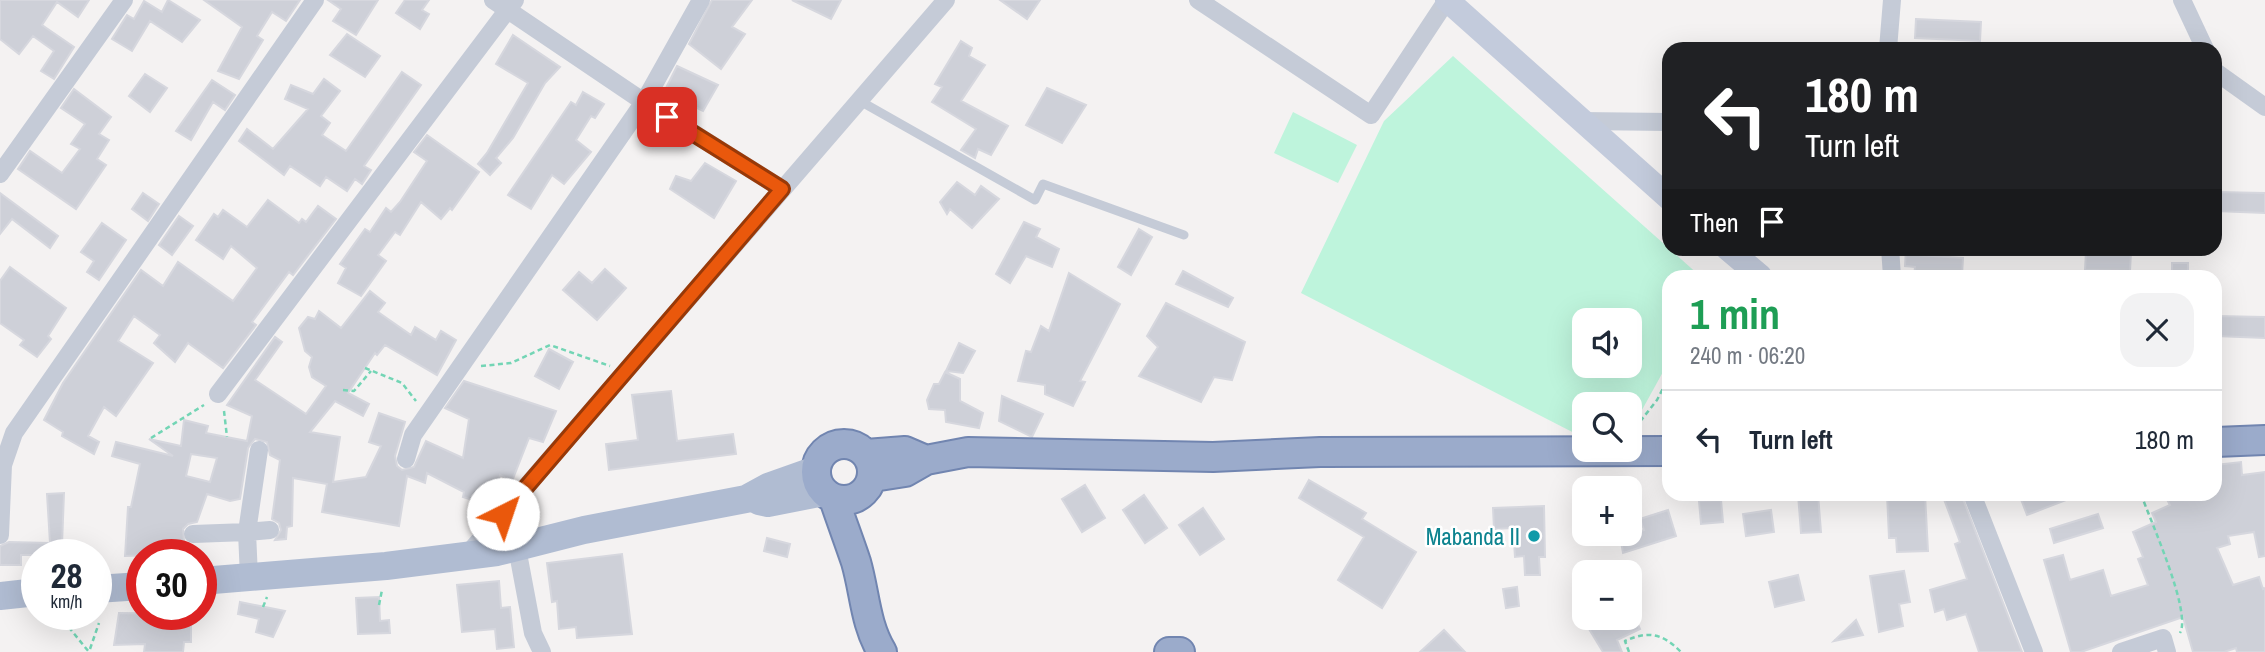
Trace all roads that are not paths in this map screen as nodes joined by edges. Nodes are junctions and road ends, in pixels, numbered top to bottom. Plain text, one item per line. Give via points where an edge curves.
1 (124, 0) edge
2 (315, 0) edge
3 (701, 0) edge
4 (946, 0) edge
5 (1198, 0) edge
6 (1447, 0) edge
7 (1892, 0) edge
8 (2182, 0) edge
9 (505, 3) edge
10 (1889, 42) edge
11 (2201, 42) edge
12 (2222, 76) edge
13 (860, 101) junction
14 (644, 102) junction
15 (2265, 107) edge
16 (1580, 121) junction
17 (1662, 122) edge
18 (0, 174) edge
19 (782, 189) junction
20 (1662, 192) edge
21 (1184, 234) dead end
22 (1736, 256) edge
23 (1753, 270) edge
24 (218, 394) road end
25 (2265, 440) edge
26 (2222, 442) edge
27 (259, 450) dead end
28 (1662, 451) edge
29 (406, 459) dead end
30 (845, 481) junction
31 (1975, 501) edge
32 (270, 530) dead end
33 (247, 532) junction
34 (193, 534) dead end
35 (0, 535) edge
36 (517, 548) junction
37 (467, 555) junction
38 (249, 577) junction
39 (217, 580) edge
40 (21, 594) edge
41 (0, 596) edge
42 (2165, 645) edge
43 (542, 652) edge
44 (882, 652) edge
45 (1169, 652) edge
46 (1180, 652) edge
47 (2035, 652) edge
48 (2121, 652) edge

1 - 18 street
2 - 35 street via 14,433 3,465
3 - 14 street
4 - 13 street
5 - 6 street via 1371,115
6 - 16 main road
7 - 10 street
8 - 11 street
9 - 14 street
9 - 24 street
12 - 15 street
13 - 19 street
13 - 21 lane via 1035,200 1043,184
14 - 19 street
14 - 29 street via 414,435
16 - 17 street
16 - 20 main road
19 - 37 street
22 - 23 main road
25 - 26 highway
27 - 33 street
28 - 30 highway via 1320,452 1213,457 968,453 926,460 905,451
30 - 36 main road via 768,487 746,499 584,530
30 - 44 highway via 862,599
31 - 47 street
32 - 33 street
33 - 34 street
33 - 38 street
36 - 37 main road
36 - 43 street via 533,633
37 - 38 main road
38 - 39 main road
40 - 41 main road
42 - 48 street
45 - 46 highway

